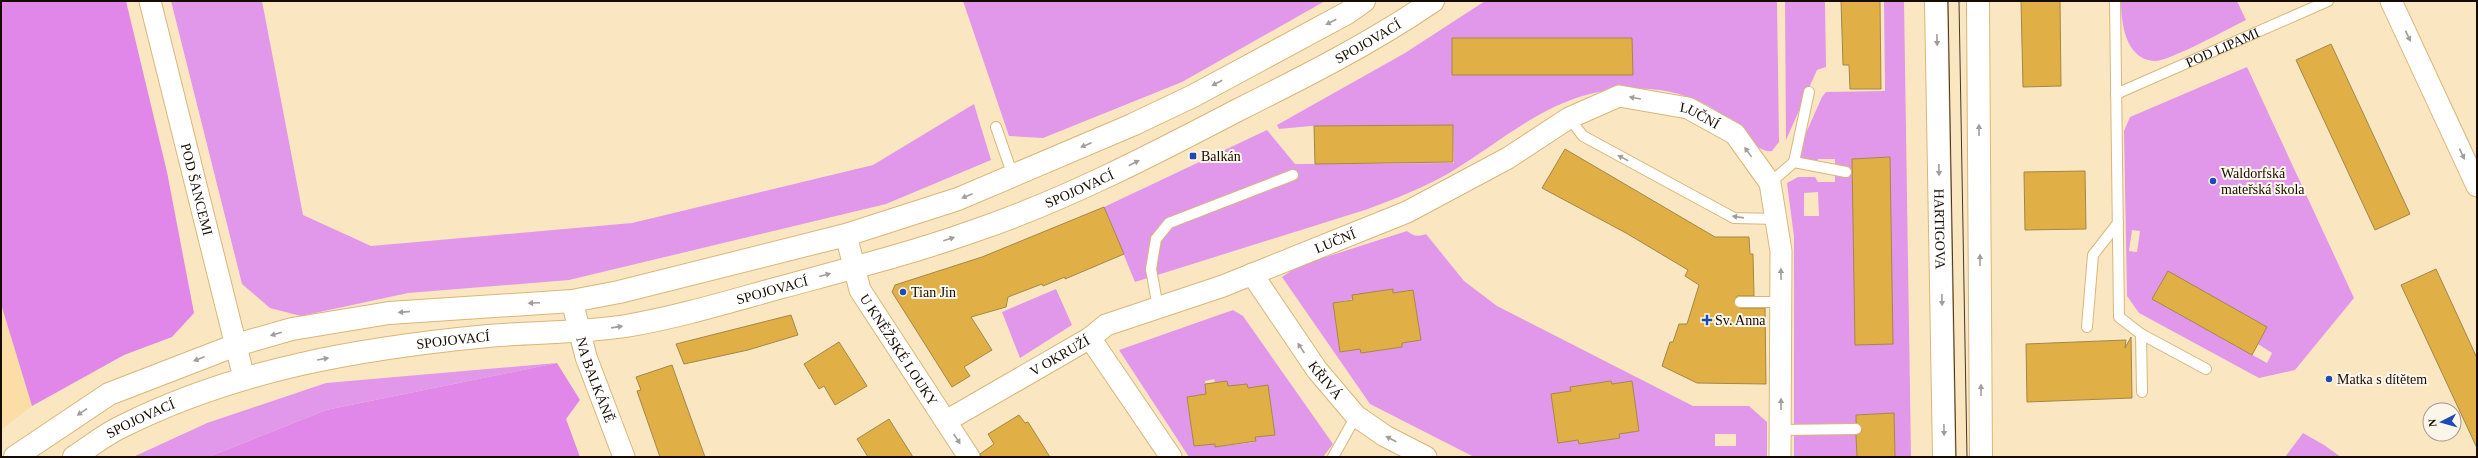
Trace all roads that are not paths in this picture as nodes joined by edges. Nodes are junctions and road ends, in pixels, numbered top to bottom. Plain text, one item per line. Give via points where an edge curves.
1 (150, 1) edge
2 (1364, 1) edge
3 (1433, 1) edge
4 (1936, 1) edge
5 (1978, 1) edge
6 (2115, 1) edge
7 (2328, 1) edge
8 (2391, 1) edge
9 (1809, 92) dead end
10 (2116, 94) junction
11 (1569, 118) junction
12 (996, 127) dead end
13 (1794, 162) junction
14 (1846, 172) dead end
15 (1293, 175) dead end
16 (1013, 176) junction
17 (1770, 183) junction
18 (2477, 186) edge
19 (1777, 219) junction
20 (2118, 223) junction
21 (846, 234) junction
22 (854, 267) junction
23 (1252, 274) junction
24 (572, 301) junction
25 (1740, 302) dead end
26 (1781, 302) junction
27 (1158, 308) junction
28 (2087, 327) dead end
29 (578, 332) junction
30 (2142, 334) junction
31 (1090, 338) junction
32 (236, 345) junction
33 (2206, 369) dead end
34 (244, 378) junction
35 (2142, 392) dead end
36 (1356, 416) junction
37 (946, 422) junction
38 (1856, 429) dead end
39 (1781, 430) junction
40 (15, 457) edge
41 (74, 457) edge
42 (624, 457) edge
43 (969, 457) edge
44 (1171, 457) edge
45 (1333, 457) edge
46 (1426, 457) edge
47 (1780, 457) edge
48 (1944, 457) edge
49 (1981, 457) edge

1 - 32 street, POD ŠANCEMI
2 -> 16 main road via 1347,13 1193,96
22 -> 3 main road, SPOJOVACÍ via 972,232 1116,173 1359,48
4 -> 48 main road, HARTIGOVA
49 -> 5 main road
6 - 10 lane
7 - 10 lane, POD LIPAMI
8 -> 18 street
9 - 13 lane
10 - 20 lane
17 -> 11 street, LUČNÍ via 1735,134 1688,108 1619,96
19 -> 11 lane via 1734,218 1583,136
11 - 23 street, LUČNÍ via 1508,158 1408,212
12 - 16 lane
13 - 14 lane
13 - 17 lane
15 - 27 lane via 1170,223 1156,239 1151,269
16 -> 21 main road via 958,199
17 - 19 street, LUČNÍ
26 -> 19 street, LUČNÍ via 1781,251
20 - 28 lane via 2092,255
20 - 30 lane via 2119,317
21 - 22 street, U KNĚŽSKÉ LOUKY
21 - 24 main road via 619,292
29 -> 22 main road, SPOJOVACÍ via 629,325 700,309
22 - 37 street, U KNĚŽSKÉ LOUKY via 860,290
23 - 27 street, LUČNÍ
36 -> 23 street, KŘIVÁ via 1317,370
24 - 29 street, NA BALKÁNĚ
24 -> 32 main road via 389,313 292,329
25 - 26 lane
39 -> 26 street, LUČNÍ
27 - 31 street, LUČNÍ via 1106,325
34 -> 29 main road, SPOJOVACÍ via 300,363 396,346 493,335
29 - 42 street, NA BALKÁNĚ
30 - 33 lane
30 - 35 lane
31 - 37 street, V OKRUŽÍ
31 - 44 street, V OKRUŽÍ
32 - 34 street, POD ŠANCEMI
32 -> 40 main road via 109,394
34 - 41 main road, SPOJOVACÍ via 182,399 120,427
36 - 45 lane
46 -> 36 street, KŘIVÁ via 1385,436
37 -> 43 street, U KNĚŽSKÉ LOUKY
38 - 39 lane
39 - 47 street, LUČNÍ

